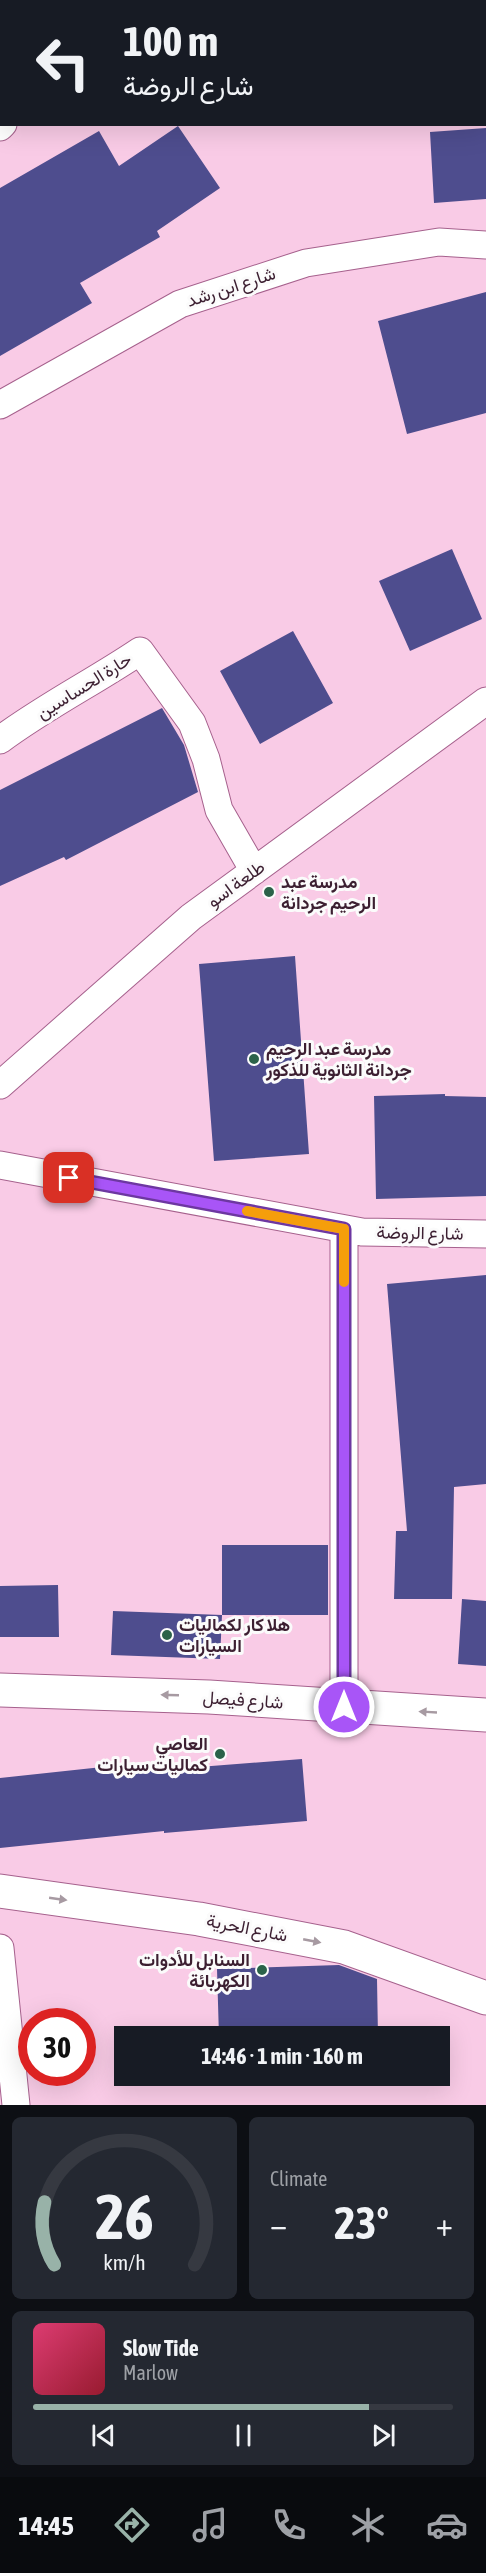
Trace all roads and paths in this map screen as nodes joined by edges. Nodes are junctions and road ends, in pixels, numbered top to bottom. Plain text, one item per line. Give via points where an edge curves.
1 (486, 245) edge
2 (0, 405) edge
3 (486, 701) edge
4 (0, 740) edge
5 (254, 871) junction
6 (0, 1085) edge
7 (0, 1165) edge
8 (344, 1229) junction
9 (486, 1234) edge
10 (0, 1690) edge
11 (344, 1707) junction
12 (486, 1715) edge
13 (0, 1891) edge
14 (0, 1948) edge
15 (486, 1998) edge
16 (16, 2105) edge

1 - 2 street, شارع ابن رشد via 439,242 306,263 203,296 180,304
3 - 5 street, طلعة اسو
4 - 5 street, حارة الحساسين via 140,651 192,723 219,810
5 - 6 street, طلعة اسو via 191,917
7 - 8 street, شارع الروضة
8 - 9 street, شارع الروضة
8 - 11 street
11 -> 10 main road, شارع فيصل via 209,1697
12 -> 11 main road, شارع فيصل
13 -> 15 main road, شارع الحرية via 199,1919 344,1947
14 - 16 street

